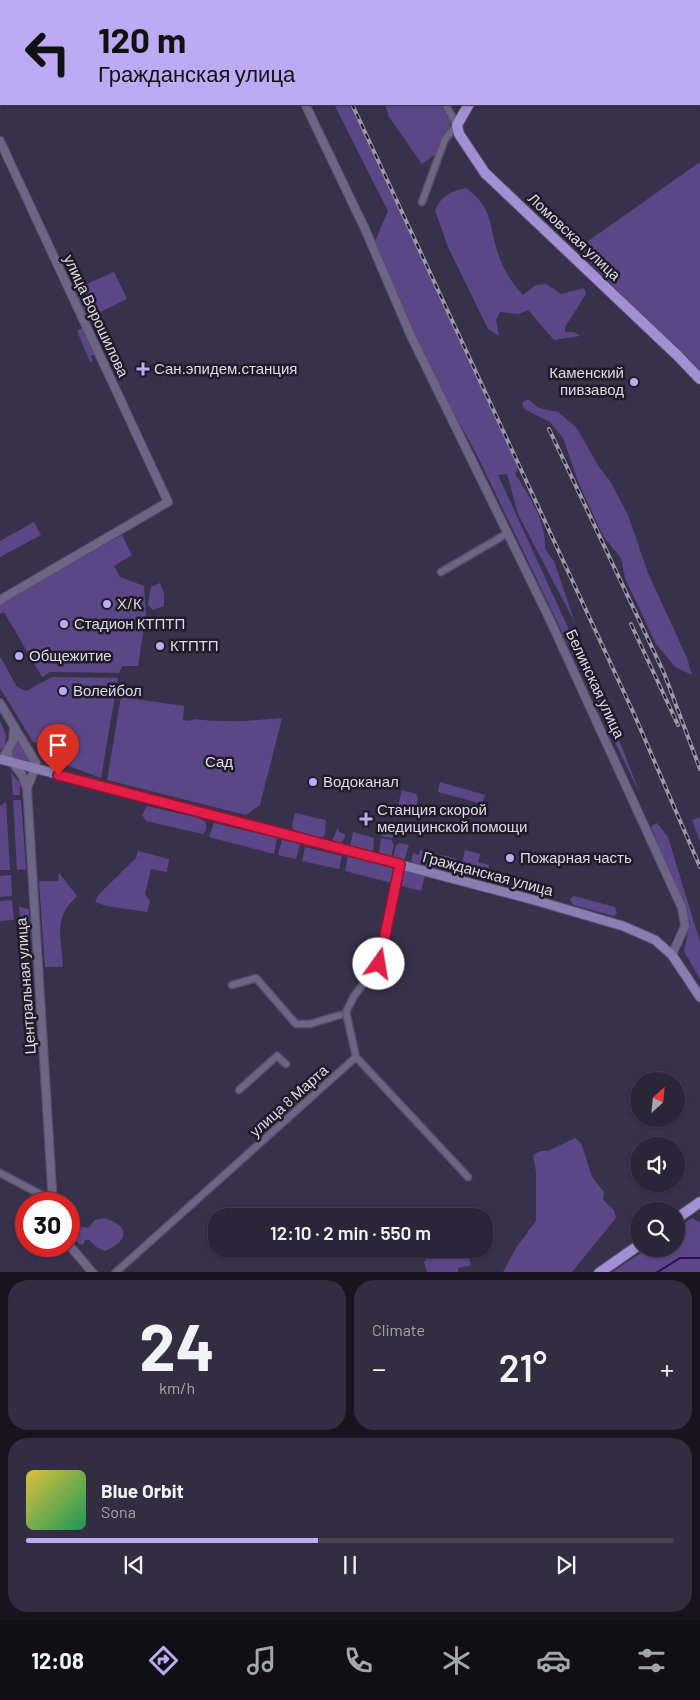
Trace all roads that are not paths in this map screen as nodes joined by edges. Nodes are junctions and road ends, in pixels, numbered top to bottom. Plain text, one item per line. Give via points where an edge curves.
1 (305, 105) edge
2 (446, 105) edge
3 (467, 105) edge
4 (457, 125) junction
5 (0, 141) edge
6 (422, 202) dead end
7 (700, 379) edge
8 (508, 533) junction
9 (440, 572) dead end
10 (0, 600) edge
11 (0, 703) edge
12 (14, 726) junction
13 (8, 750) junction
14 (0, 760) edge
15 (11, 762) junction
16 (37, 767) junction
17 (22, 769) junction
18 (27, 788) junction
19 (400, 864) junction
20 (672, 955) junction
21 (232, 985) dead end
22 (700, 997) edge
23 (340, 1015) dead end
24 (356, 1057) junction
25 (286, 1064) dead end
26 (239, 1090) dead end
27 (0, 1173) edge
28 (468, 1177) dead end
29 (35, 1192) edge
30 (52, 1192) edge
31 (700, 1202) edge
32 (685, 1213) edge
33 (630, 1251) edge
34 (80, 1257) edge
35 (93, 1272) edge
36 (114, 1272) edge
37 (599, 1272) edge

1 - 8 street, Белинская улица via 365,229 411,336
2 - 4 street
3 - 4 main road
4 - 6 street via 446,139
4 - 7 main road, Ломовская улица via 462,142 485,173
5 - 10 street, улица Ворошилова via 168,502
8 - 9 street
8 - 20 street, Белинская улица via 682,908 685,926
11 - 12 street
12 - 13 street via 13,741
12 - 16 street
13 - 14 street
13 - 15 street
14 - 15 main road, Гражданская улица
15 - 17 main road, Гражданская улица
16 - 17 main road, Гражданская улица
16 - 18 street, Центральная улица
16 - 19 main road, Гражданская улица
17 - 18 street
18 - 30 street, Центральная улица
19 - 20 main road, Гражданская улица via 624,926 654,940
19 - 24 street via 379,964 346,1012
20 - 22 main road
21 - 23 street via 256,978 296,1024 310,1024
24 - 28 street
24 - 36 street, улица 8 Марта
25 - 26 street via 277,1056
27 - 29 street
31 - 32 main road
33 - 37 main road
34 - 35 street

